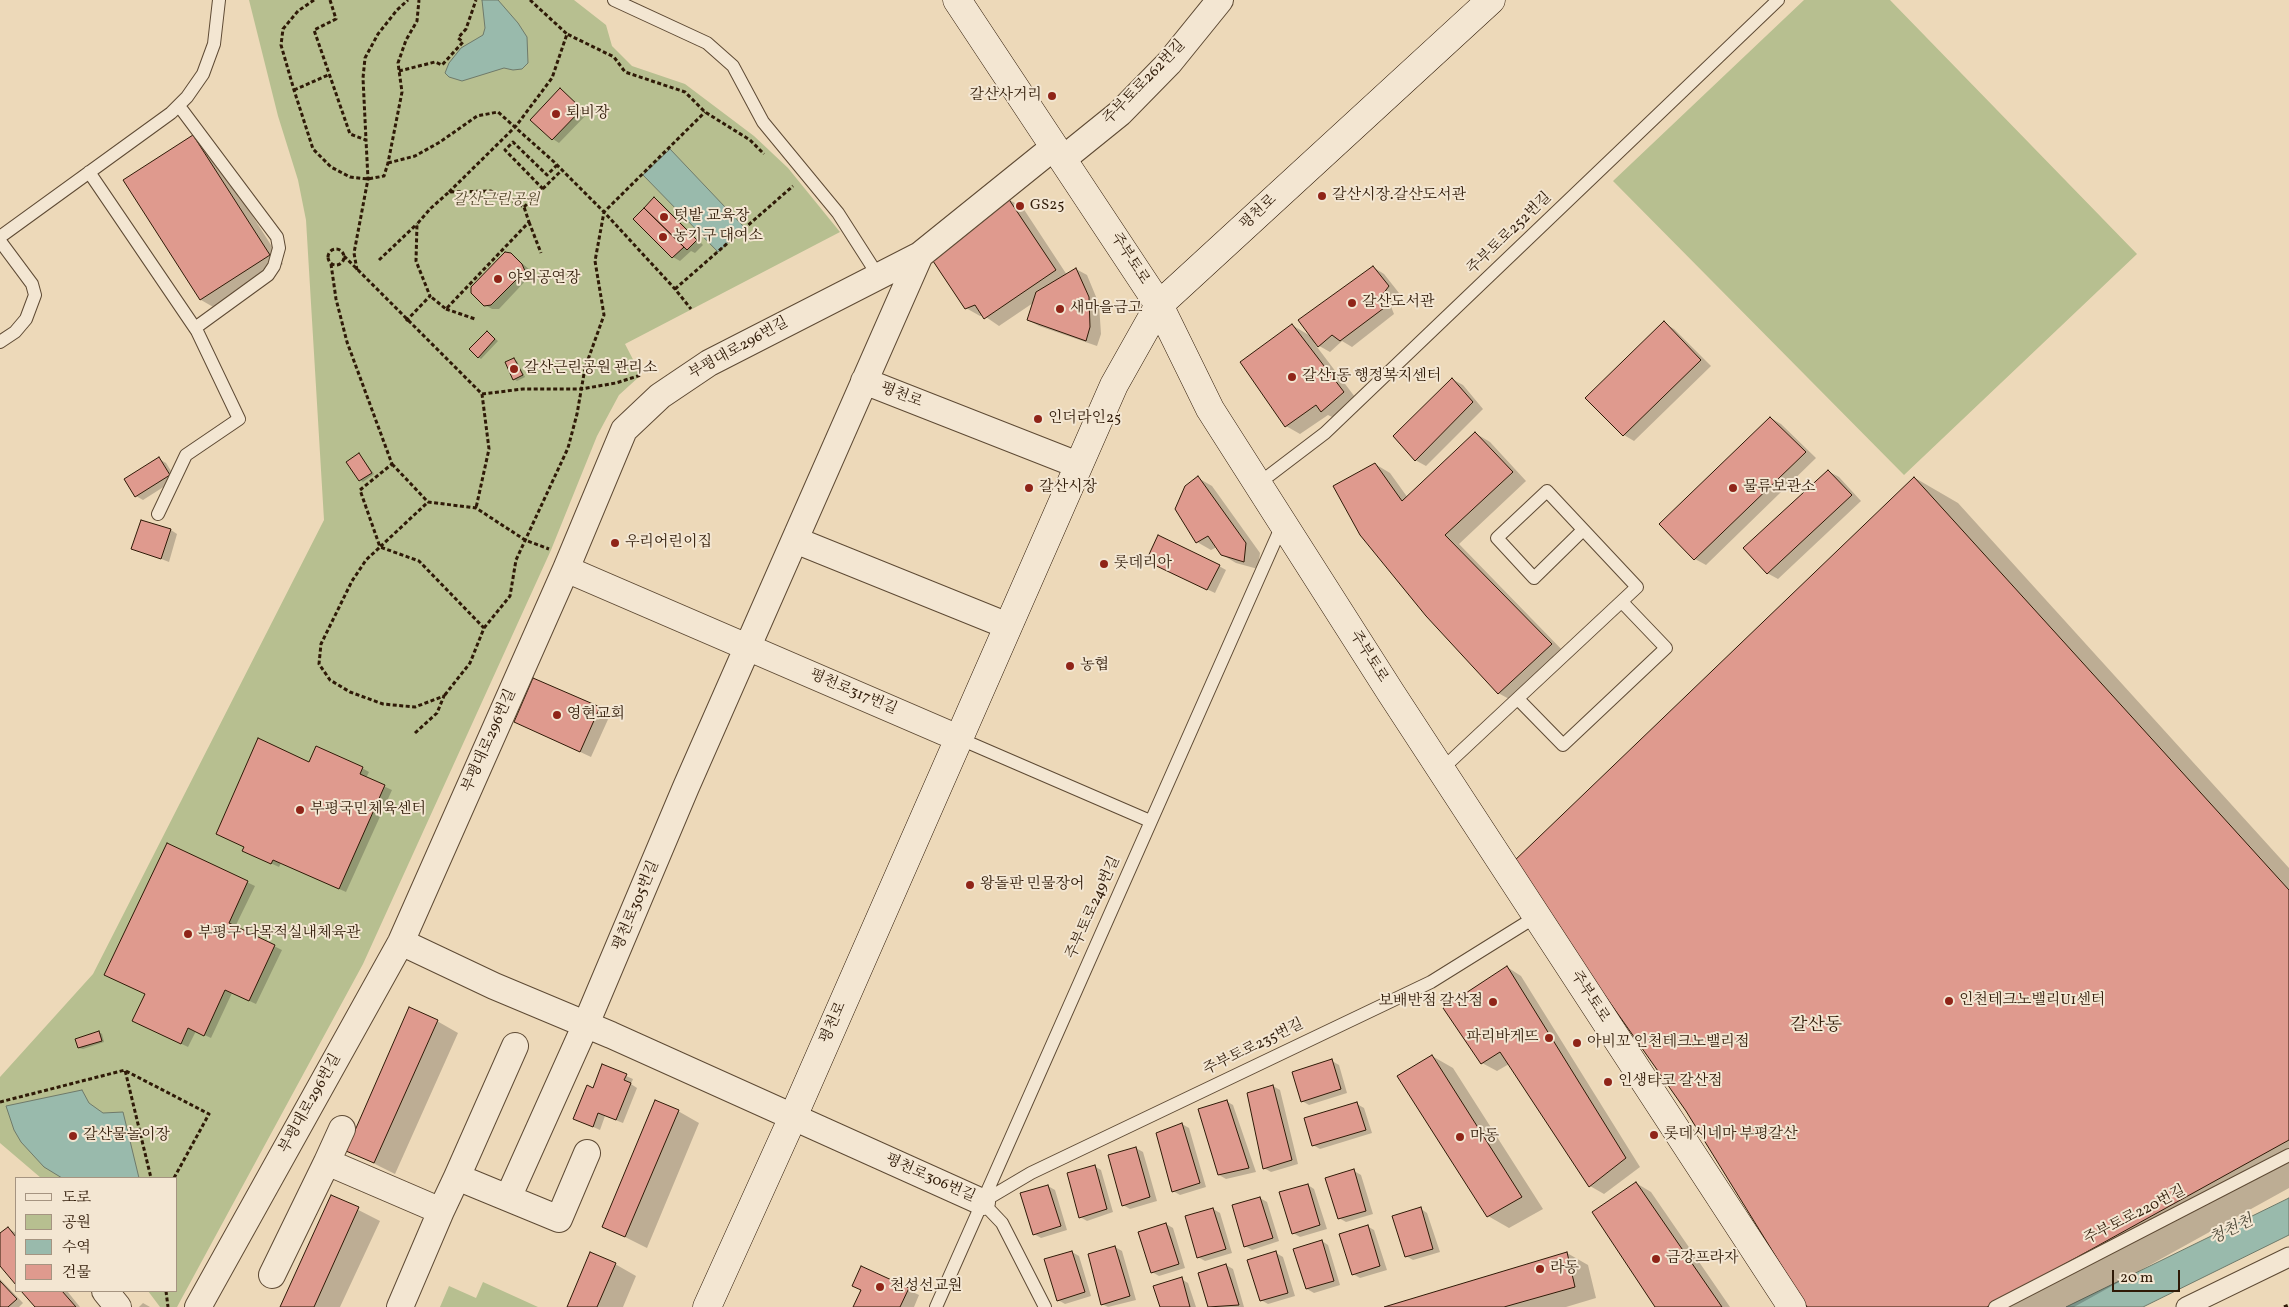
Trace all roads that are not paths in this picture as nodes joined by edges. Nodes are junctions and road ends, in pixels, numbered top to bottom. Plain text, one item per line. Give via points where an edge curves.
1 (219, 0) edge
2 (614, 0) edge
3 (957, 0) edge
4 (1220, 0) edge
5 (1491, 0) edge
6 (1778, 0) edge
7 (179, 106) junction
8 (1058, 153) junction
9 (89, 172) junction
10 (0, 237) edge
11 (0, 241) edge
12 (920, 255) junction
13 (879, 277) junction
14 (1159, 305) junction
15 (195, 328) junction
16 (0, 342) edge
17 (864, 381) junction
18 (1078, 465) junction
19 (1258, 484) junction
20 (158, 514) dead end
21 (1283, 523) junction
22 (1583, 530) junction
23 (795, 540) junction
24 (558, 560) junction
25 (1622, 602) junction
26 (1008, 626) junction
27 (748, 648) junction
28 (1518, 699) junction
29 (958, 738) junction
30 (1441, 770) junction
31 (1150, 821) junction
32 (1537, 916) junction
33 (401, 942) junction
34 (586, 1024) junction
35 (515, 1046) dead end
36 (793, 1117) junction
37 (342, 1129) dead end
38 (587, 1153) dead end
39 (2289, 1155) edge
40 (327, 1162) junction
41 (457, 1177) junction
42 (508, 1198) junction
43 (982, 1202) junction
44 (441, 1211) junction
45 (2289, 1257) edge
46 (272, 1276) dead end
47 (106, 1292) edge
48 (202, 1305) edge
49 (118, 1307) edge
50 (400, 1307) edge
51 (707, 1307) edge
52 (936, 1307) edge
53 (1045, 1307) edge
54 (1792, 1307) edge
55 (1996, 1307) edge
56 (2186, 1307) edge

1 - 7 lane via 214,44 203,74
2 - 13 lane via 707,43 733,66 763,122 838,213
3 - 8 main road, 주부토로
4 - 8 street, 주부토로262번길 via 1169,63 1120,113
5 - 14 main road, 평천로
6 - 19 lane, 주부토로252번길 via 1326,433
7 - 9 lane
7 - 15 lane via 277,237 278,248 274,266 268,275
8 - 12 street, 부평대로296번길
8 - 14 main road, 주부토로
9 - 10 lane
9 - 15 lane
11 - 16 lane via 32,284 35,296 26,320
12 - 13 street, 부평대로296번길
12 - 17 street, 부평대로296번길
13 - 24 street, 부평대로296번길 via 709,363 660,396 624,430
14 - 18 main road, 평천로 via 1114,385
14 - 19 main road, 주부토로 via 1210,409
15 - 20 lane via 239,419 186,455
17 - 18 street, 평천로
17 - 23 street, 부평대로296번길
18 - 26 main road, 평천로
19 - 21 main road, 주부토로
21 - 30 main road, 주부토로
21 - 31 lane, 주부토로249번길
22 - 22 lane via 1547,491 1497,538 1534,578
22 - 25 lane via 1637,587
23 - 26 street
23 - 27 street
24 - 27 street, 평천로317번길
24 - 33 street, 부평대로296번길
25 - 28 lane
25 - 28 lane via 1666,648 1563,745
26 - 29 main road, 평천로
27 - 29 street, 평천로317번길
27 - 34 street, 평천로305번길
28 - 30 lane
29 - 31 lane
29 - 36 main road, 평천로
30 - 32 main road, 주부토로
31 - 43 lane, 주부토로249번길
32 - 43 lane, 주부토로235번길 via 1431,982 1031,1173
32 - 54 main road, 주부토로
33 - 34 street via 494,986
33 - 48 street, 부평대로296번길
34 - 36 street
34 - 42 street, 평천로305번길
35 - 41 street
36 - 43 street, 평천로306번길
36 - 51 main road, 평천로
37 - 40 street
38 - 42 street via 559,1219
39 - 55 lane, 주부토로220번길
40 - 44 street
40 - 46 street
41 - 42 street
41 - 44 street
43 - 52 lane, 주부토로249번길
43 - 53 lane, 평천로306번길 via 1002,1223
44 - 50 street
45 - 56 street
47 - 49 street

